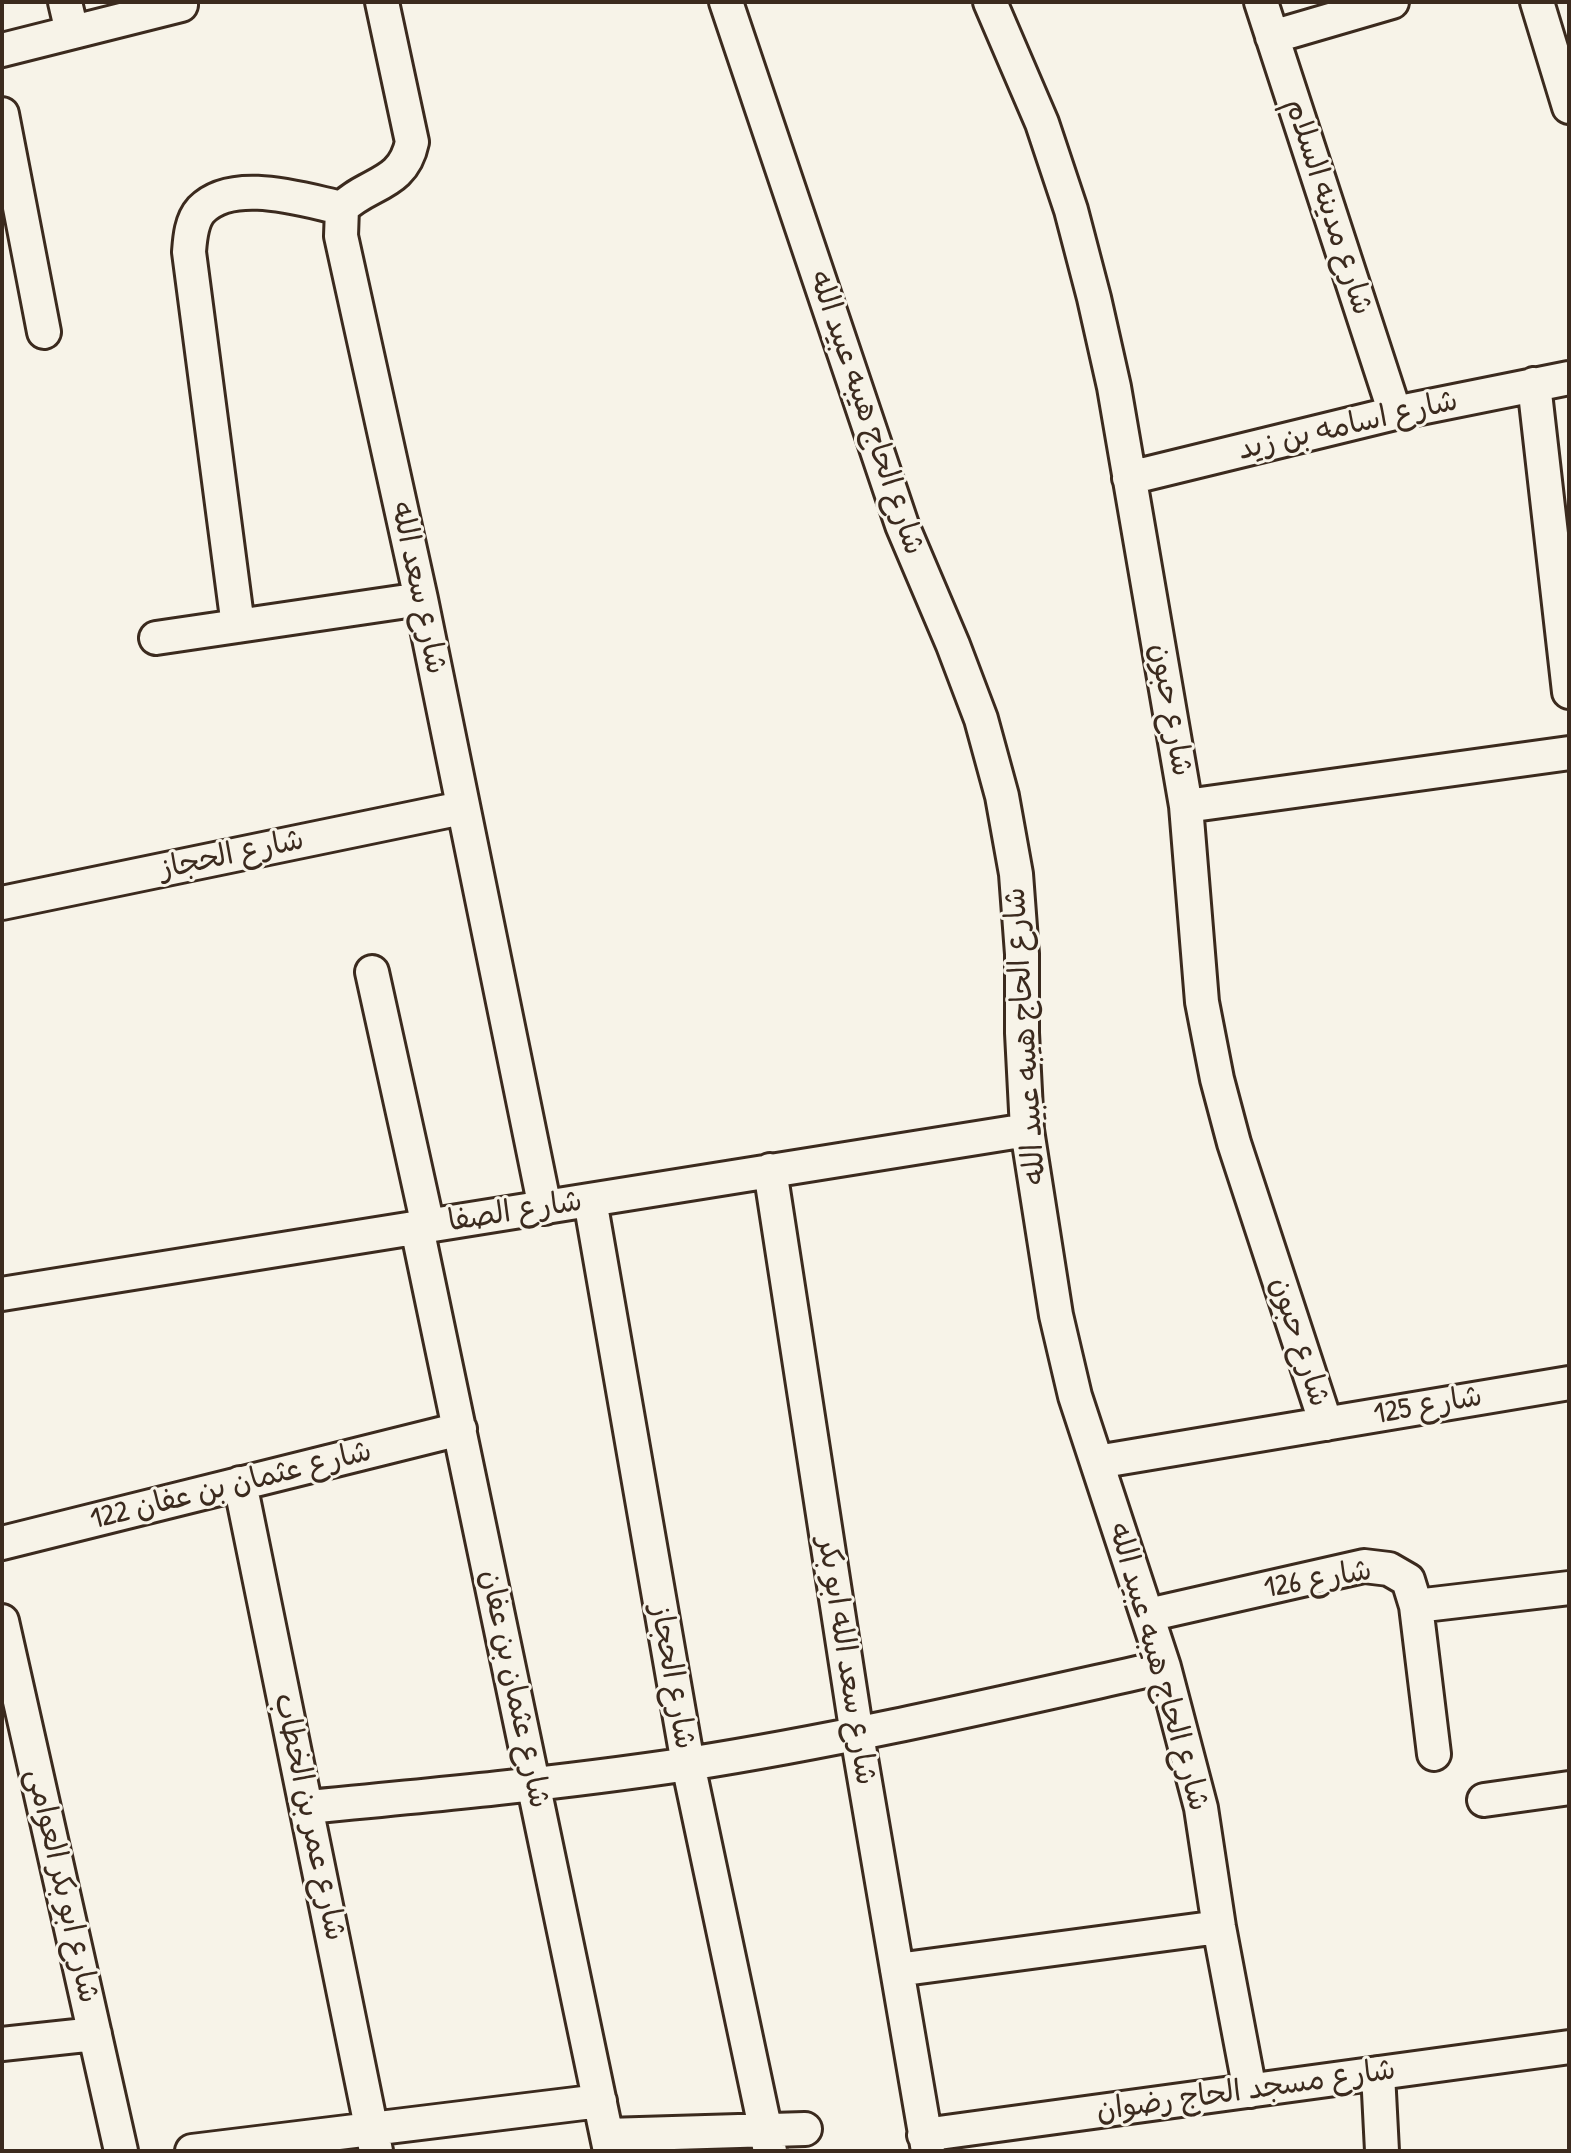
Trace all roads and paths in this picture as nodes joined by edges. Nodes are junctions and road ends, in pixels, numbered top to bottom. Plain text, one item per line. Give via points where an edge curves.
1 (382, 2) edge
2 (726, 2) edge
3 (990, 2) edge
4 (1261, 2) edge
5 (1392, 2) edge
6 (1537, 2) edge
7 (181, 5) dead end
8 (69, 17) edge
9 (1272, 37) junction
10 (2, 50) edge
11 (1569, 107) edge
12 (2, 114) edge
13 (342, 208) junction
14 (44, 332) dead end
15 (1569, 378) edge
16 (1534, 384) junction
17 (1395, 413) junction
18 (1129, 478) junction
19 (421, 599) junction
20 (238, 626) junction
21 (156, 638) dead end
22 (1569, 692) edge
23 (1569, 753) edge
24 (1186, 806) junction
25 (462, 808) junction
26 (2, 903) edge
27 (372, 972) dead end
28 (1027, 1130) junction
29 (770, 1170) junction
30 (590, 1200) junction
31 (545, 1208) junction
32 (422, 1227) junction
33 (2, 1294) edge
34 (1569, 1383) edge
35 (1326, 1424) junction
36 (460, 1429) junction
37 (1097, 1462) junction
38 (240, 1483) junction
39 (2, 1543) edge
40 (1569, 1588) edge
41 (1416, 1606) junction
42 (1148, 1615) junction
43 (3, 1629) edge
44 (1164, 1667) junction
45 (857, 1735) junction
46 (1434, 1754) dead end
47 (688, 1764) junction
48 (533, 1785) junction
49 (1569, 1788) edge
50 (1484, 1800) dead end
51 (307, 1807) junction
52 (1219, 1927) junction
53 (897, 1970) junction
54 (95, 2034) junction
55 (2, 2044) edge
56 (1569, 2047) edge
57 (1378, 2073) junction
58 (1250, 2091) junction
59 (600, 2101) junction
60 (805, 2129) dead end
61 (375, 2140) edge
62 (768, 2141) edge
63 (609, 2143) edge
64 (926, 2143) edge
65 (121, 2151) edge
66 (192, 2151) edge
67 (1382, 2151) edge

1 - 13 street via 412,142 409,155 386,183 353,197
2 - 28 street, شارع الحاج هيبه عبيد الله via 902,525 981,719 1002,796 1016,874 1022,954
3 - 18 street, شارع حبون via 1042,123 1071,210 1111,373
4 - 9 street, شارع مدينه السلام
5 - 9 street
6 - 11 street
7 - 8 street
8 - 10 street
9 - 17 street, شارع مدينه السلام
12 - 14 street
13 - 19 street, شارع سعد الله via 341,236
13 - 20 street via 285,196 224,196 200,211 191,231 189,252
15 - 16 street, شارع اسامه بن زيد
16 - 17 street, شارع اسامه بن زيد
16 - 22 street
17 - 18 street, شارع اسامه بن زيد
18 - 24 street, شارع حبون
19 - 20 street
19 - 25 street, شارع سعد الله
20 - 21 street
23 - 24 street
24 - 35 street, شارع حبون via 1202,1002 1217,1079
25 - 26 street, شارع الحجاز
25 - 31 street, شارع سعد الله
27 - 32 street, شارع عثمان بن عفان
28 - 29 street, شارع الصفا
28 - 37 street, شارع الحاج هيبه عبيد الله via 1056,1315
29 - 30 street, شارع الصفا
29 - 45 street, شارع سعد الله ابو بكر
30 - 31 street, شارع الصفا
30 - 47 street, شارع الحجاز
31 - 32 street, شارع الصفا
32 - 33 street, شارع الصفا
32 - 36 street, شارع عثمان بن عفان
34 - 35 street, شارع 125
35 - 37 street, شارع 125
36 - 38 street, شارع عثمان بن عفان 122
36 - 48 street, شارع عثمان بن عفان
37 - 42 street, شارع الحاج هيبه عبيد الله
38 - 39 street, شارع عثمان بن عفان 122
38 - 51 street, شارع عمر بن الخطاب
40 - 41 street
41 - 42 street, شارع 126 via 1408,1580 1389,1569 1364,1566
41 - 46 street, شارع 126
42 - 44 street, شارع الحاج هيبه عبيد الله
43 - 54 street, شارع ابو بكر العوامى
44 - 45 street
44 - 52 street, شارع الحاج هيبه عبيد الله via 1201,1808
45 - 47 street
45 - 53 street, شارع سعد الله ابو بكر
47 - 48 street
47 - 62 street, شارع الحجاز
48 - 51 street
48 - 59 street, شارع عثمان بن عفان
49 - 50 street
51 - 61 street, شارع عمر بن الخطاب
52 - 53 street
52 - 58 street, شارع الحاج هيبه عبيد الله
53 - 64 street, شارع سعد الله ابو بكر
54 - 55 street
54 - 65 street, شارع ابو بكر العوامى
56 - 57 street, شارع مسجد الحاج رضوان
57 - 58 street, شارع مسجد الحاج رضوان
57 - 67 street
58 - 64 street, شارع مسجد الحاج رضوان
59 - 61 street
59 - 63 street, شارع عثمان بن عفان
60 - 62 street
61 - 66 street
62 - 63 street

